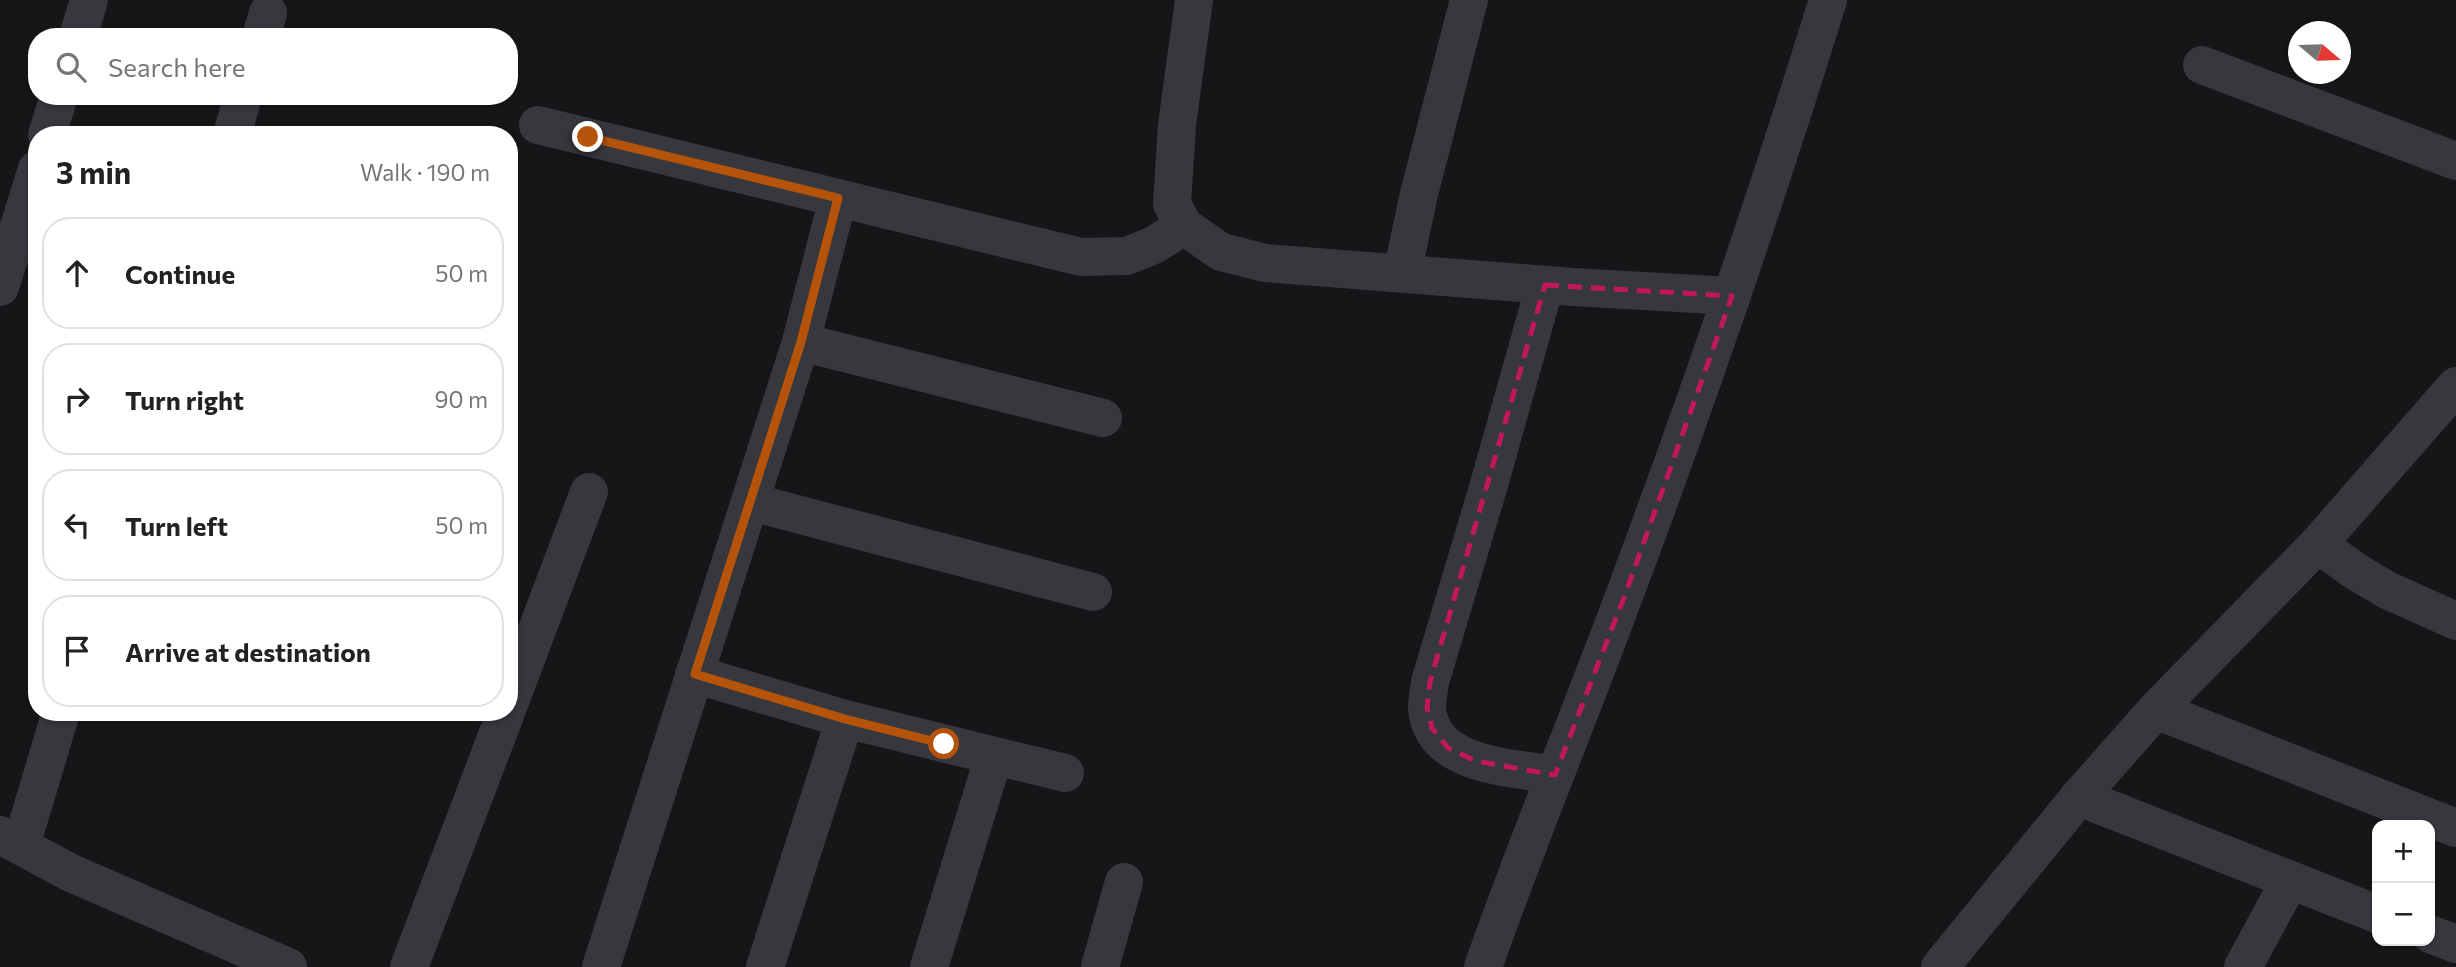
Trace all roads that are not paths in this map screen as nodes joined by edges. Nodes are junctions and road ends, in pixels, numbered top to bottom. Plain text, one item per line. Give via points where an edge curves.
1 (89, 0) edge
2 (1194, 0) edge
3 (1469, 0) edge
4 (1828, 0) edge
5 (81, 28) edge
6 (2202, 65) dead end
7 (57, 105) edge
8 (240, 105) edge
9 (538, 125) dead end
10 (50, 126) edge
11 (235, 126) edge
12 (2456, 161) edge
13 (28, 198) edge
14 (838, 198) junction
15 (1184, 226) junction
16 (1402, 272) junction
17 (1545, 285) junction
18 (0, 287) edge
19 (1732, 296) junction
20 (801, 342) junction
21 (2456, 386) edge
22 (1103, 418) dead end
23 (589, 492) dead end
24 (751, 502) junction
25 (2318, 544) junction
26 (1093, 592) dead end
27 (2456, 621) edge
28 (695, 674) junction
29 (518, 680) edge
30 (2156, 710) junction
31 (845, 719) junction
32 (58, 721) edge
33 (503, 721) edge
34 (994, 756) junction
35 (1065, 773) dead end
36 (1555, 775) junction
37 (2079, 797) junction
38 (2456, 828) edge
39 (11, 841) edge
40 (2290, 880) junction
41 (1124, 882) dead end
42 (2372, 912) edge
43 (2435, 936) edge
44 (2456, 944) edge
45 (288, 967) edge
46 (409, 967) edge
47 (601, 967) edge
48 (765, 967) edge
49 (929, 967) edge
50 (1100, 967) edge
51 (1483, 967) edge
52 (1940, 967) edge
53 (2243, 967) edge

1 - 5 street
2 - 15 street via 1172,204
3 - 16 street
4 - 19 street
6 - 12 street
7 - 10 street
8 - 11 street
9 - 14 street
13 - 18 street
14 - 15 street via 1082,257 1127,256
14 - 20 street
15 - 16 street via 1221,252 1265,262
16 - 17 street
17 - 19 street
17 - 36 street via 1430,682 1427,708 1432,728 1448,748 1476,761
19 - 36 street
20 - 22 street
20 - 24 street
21 - 25 street
23 - 29 street
24 - 26 street
24 - 28 street
25 - 27 street via 2387,590
25 - 30 street
28 - 31 street
28 - 47 street
30 - 37 street
30 - 38 street
31 - 34 street
31 - 48 street
32 - 39 street
33 - 46 street
34 - 35 street
34 - 49 street
36 - 51 street
37 - 40 street
37 - 52 street
39 - 45 street via 71,873
40 - 42 street
40 - 53 street
41 - 50 street
43 - 44 street

